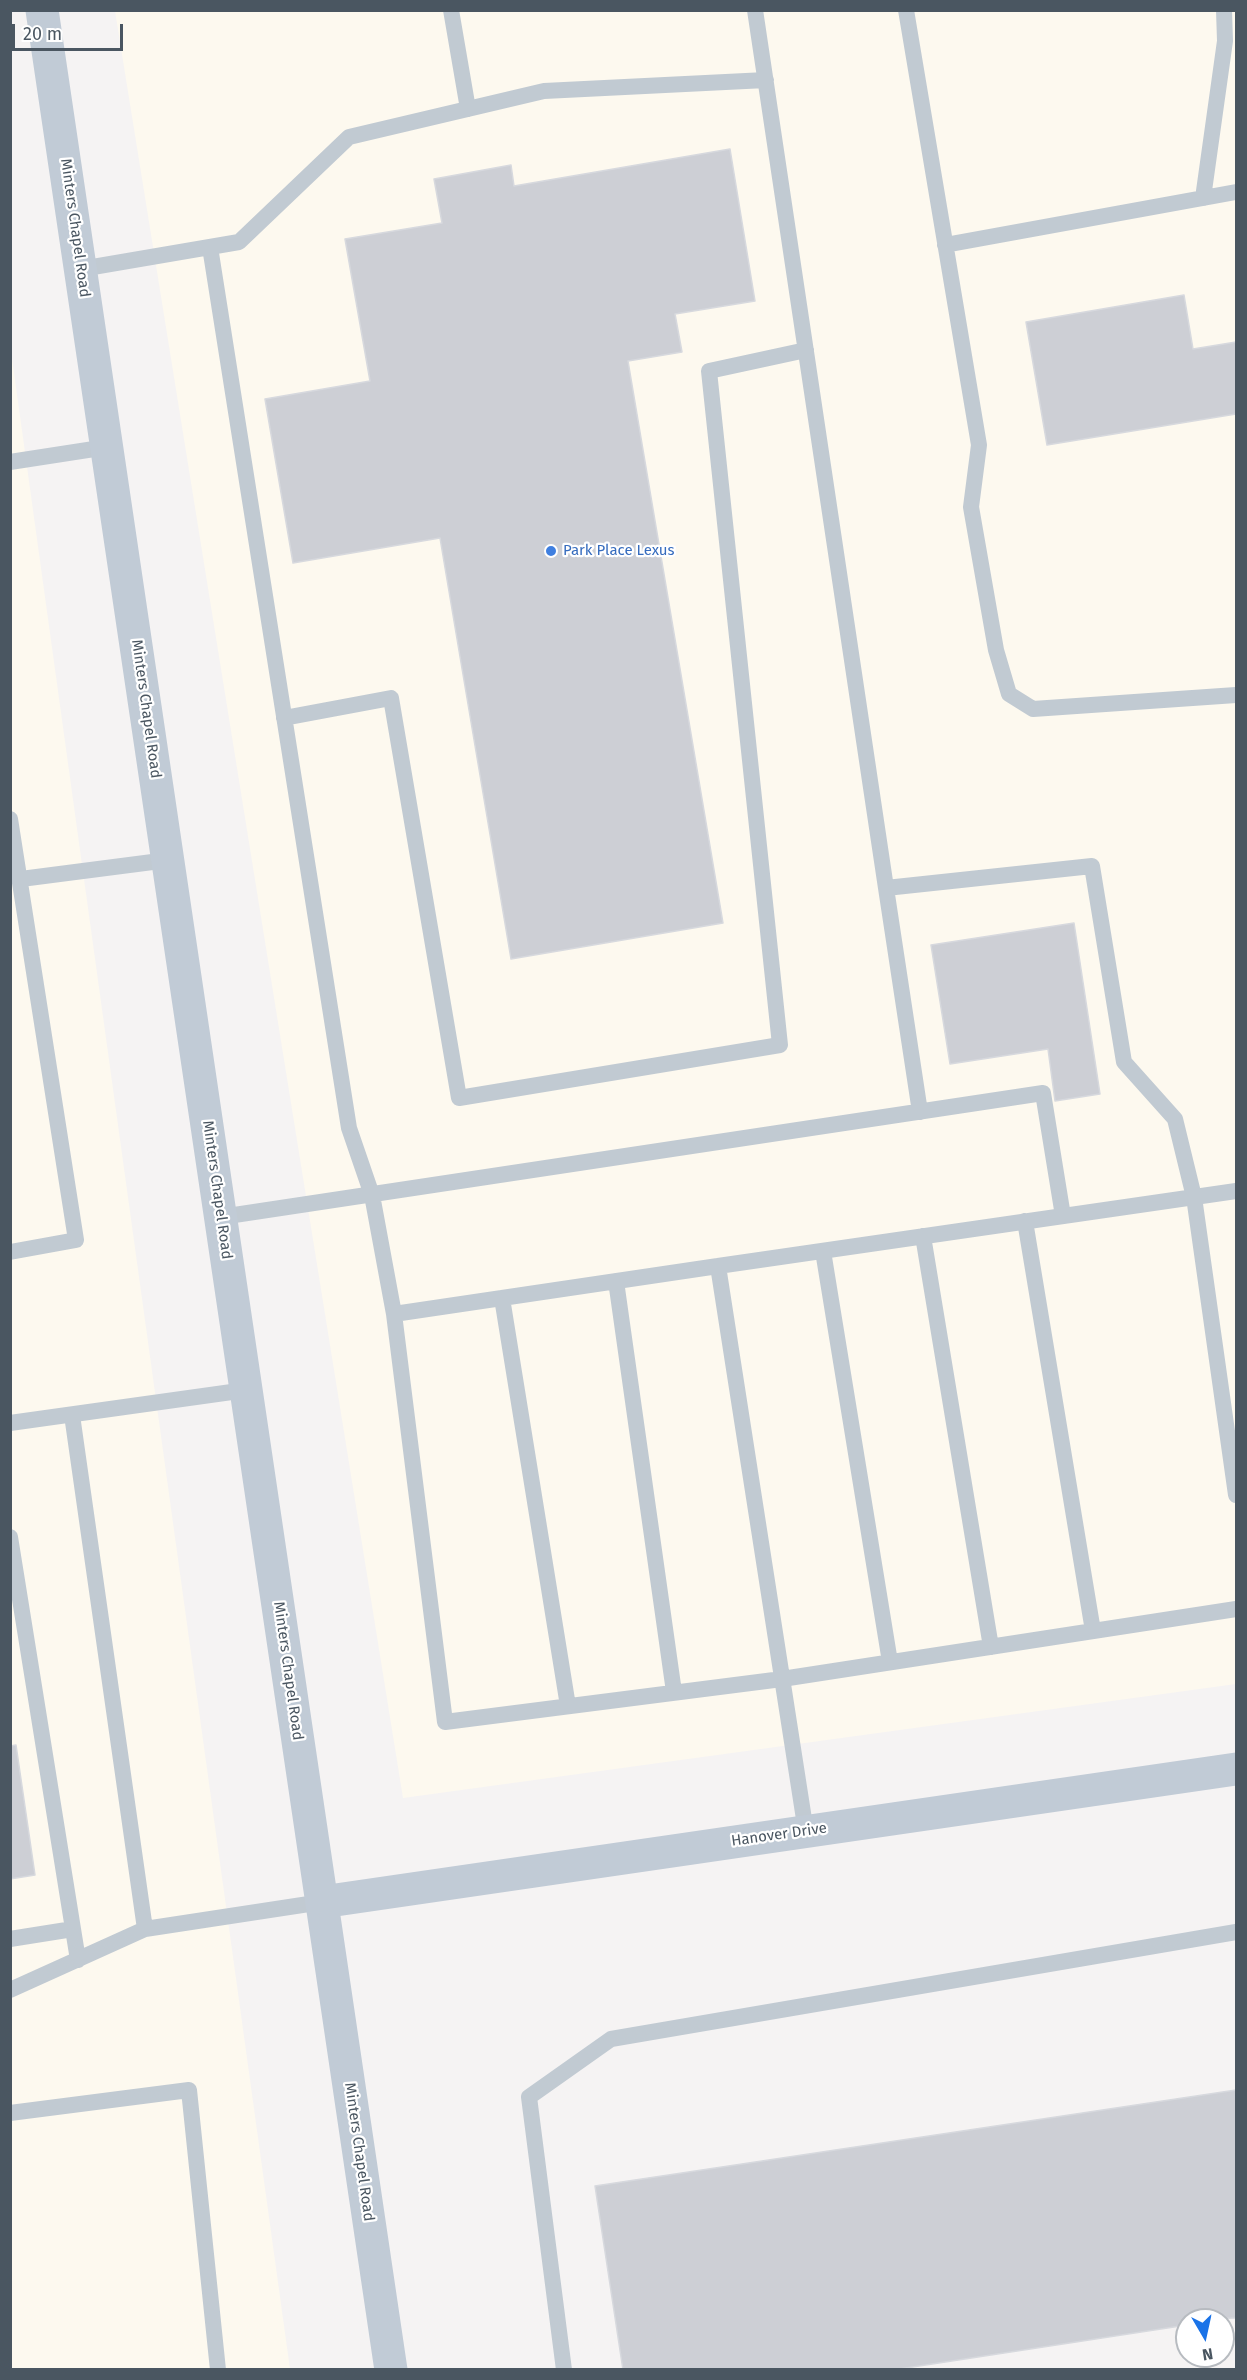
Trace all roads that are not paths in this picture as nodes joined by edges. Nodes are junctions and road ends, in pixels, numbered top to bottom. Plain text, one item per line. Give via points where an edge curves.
1 (42, 10) edge
2 (451, 10) edge
3 (755, 10) edge
4 (906, 10) edge
5 (1224, 10) edge
6 (766, 80) junction
7 (468, 109) junction
8 (1236, 192) edge
9 (1203, 198) junction
10 (945, 245) junction
11 (210, 247) junction
12 (81, 269) junction
13 (806, 350) junction
14 (107, 447) junction
15 (10, 462) edge
16 (1236, 695) edge
17 (284, 718) junction
18 (10, 819) edge
19 (168, 860) junction
20 (21, 879) junction
21 (886, 888) junction
22 (920, 1112) junction
23 (1236, 1191) edge
24 (372, 1195) junction
25 (1194, 1197) junction
26 (1063, 1216) junction
27 (221, 1217) junction
28 (1025, 1221) junction
29 (923, 1236) junction
30 (823, 1251) junction
31 (10, 1252) edge
32 (718, 1266) junction
33 (616, 1281) junction
34 (502, 1298) junction
35 (394, 1314) junction
36 (246, 1390) junction
37 (72, 1415) junction
38 (10, 1423) edge
39 (1236, 1495) edge
40 (10, 1537) edge
41 (1236, 1609) edge
42 (1093, 1632) junction
43 (991, 1647) junction
44 (890, 1662) junction
45 (782, 1679) junction
46 (674, 1692) junction
47 (568, 1706) junction
48 (1236, 1769) edge
49 (806, 1832) junction
50 (322, 1902) junction
51 (73, 1929) junction
52 (145, 1929) junction
53 (1236, 1932) edge
54 (10, 1939) edge
55 (78, 1960) junction
56 (10, 1990) edge
57 (10, 2113) edge
58 (218, 2370) edge
59 (391, 2370) edge
60 (564, 2370) edge

1 - 12 street, Minters Chapel Road
2 - 7 lane
3 - 6 lane
4 - 10 lane
5 - 9 lane via 1225,41
6 - 7 lane via 544,92
6 - 13 lane
7 - 11 lane via 349,137 239,242
8 - 9 lane
9 - 10 lane
10 - 16 lane via 978,446 971,507 996,650 1010,694 1033,709
11 - 12 lane
11 - 17 lane
12 - 14 street, Minters Chapel Road
13 - 17 lane via 709,370 780,1045 459,1098 391,698
13 - 21 lane
14 - 15 lane
14 - 19 street, Minters Chapel Road
17 - 24 lane via 349,1128
18 - 20 lane
19 - 20 lane
19 - 27 street, Minters Chapel Road
20 - 31 lane via 76,1240
21 - 22 lane
21 - 25 lane via 1092,866 1124,1062 1175,1119
22 - 24 lane
22 - 26 lane via 1043,1093
23 - 25 lane
24 - 27 lane
24 - 35 lane
25 - 26 lane
25 - 39 lane
26 - 28 lane
27 - 36 street, Minters Chapel Road
28 - 29 lane
28 - 42 lane
29 - 30 lane
29 - 43 lane
30 - 32 lane
30 - 44 lane
32 - 33 lane
32 - 45 lane
33 - 34 lane
33 - 46 lane
34 - 35 lane
34 - 47 lane
35 - 47 lane via 445,1722
36 - 37 lane
36 - 50 street, Minters Chapel Road
37 - 38 lane
37 - 52 lane
40 - 51 lane
41 - 42 lane
42 - 43 lane
43 - 44 lane
44 - 45 lane
45 - 46 lane
45 - 49 lane
46 - 47 lane
48 - 49 street, Hanover Drive
49 - 50 street, Hanover Drive
50 - 52 lane
50 - 59 street, Minters Chapel Road
51 - 54 lane
51 - 55 lane
52 - 55 lane
53 - 60 lane via 611,2039 529,2097
55 - 56 lane
57 - 58 lane via 189,2090

